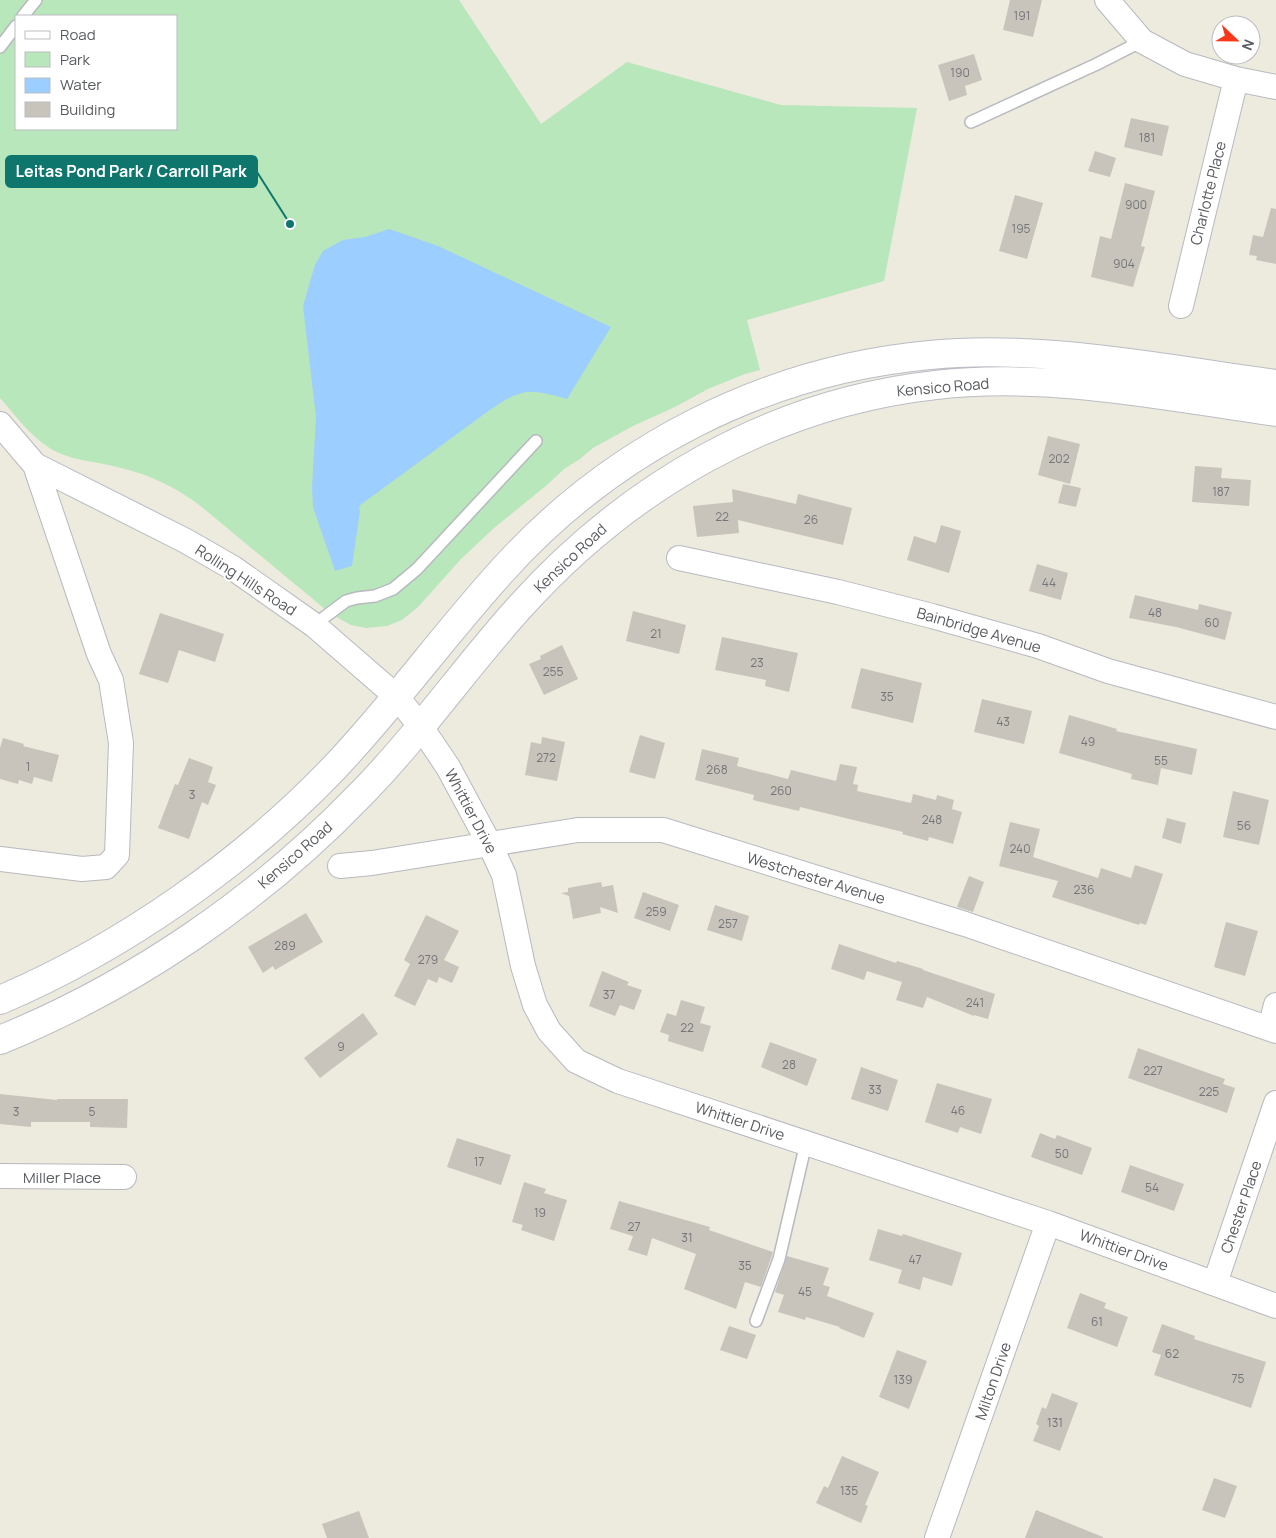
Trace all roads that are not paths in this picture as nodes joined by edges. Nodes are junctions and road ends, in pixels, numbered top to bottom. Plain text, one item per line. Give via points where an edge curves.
1 (36, 0) edge
2 (1107, 0) edge
3 (24, 15) edge
4 (15, 27) edge
5 (1142, 41) junction
6 (0, 47) edge
7 (1236, 79) junction
8 (1276, 87) edge
9 (971, 122) dead end
10 (1181, 306) dead end
11 (1276, 384) edge
12 (1276, 412) edge
13 (0, 424) edge
14 (536, 441) dead end
15 (35, 465) junction
16 (679, 558) dead end
17 (314, 626) junction
18 (410, 712) junction
19 (1276, 717) edge
20 (490, 844) junction
21 (0, 859) edge
22 (340, 866) dead end
23 (0, 1000) edge
24 (1276, 1005) edge
25 (1273, 1030) edge
26 (0, 1040) edge
27 (1276, 1103) edge
28 (806, 1143) junction
29 (0, 1176) edge
30 (124, 1177) dead end
31 (1048, 1223) junction
32 (1215, 1283) junction
33 (1276, 1306) edge
34 (756, 1321) dead end
35 (937, 1538) edge

1 - 3 lane
2 - 5 street
4 - 6 lane
5 - 7 street via 1185,64
5 - 9 lane
7 - 8 street
7 - 10 street, Charlotte Place
11 - 18 street, Kensico Road via 1072,356 986,352 932,354 883,361 782,386 710,415 664,440 626,463 539,532 502,570
12 - 18 street, Kensico Road via 1096,387 992,382 941,384 891,392 781,423 726,447 673,476 597,531
13 - 15 street, Rolling Hills Road
14 - 17 lane via 417,569 393,589 376,596 346,601
15 - 17 street, Rolling Hills Road via 210,554
15 - 21 street, Rolling Hills Road via 98,654 111,680 121,743 117,855 106,867 82,869
16 - 19 street, Bainbridge Avenue via 838,592 950,621 1038,646 1108,671
17 - 18 street, Rolling Hills Road
18 - 20 street, Whittier Drive via 448,767
18 - 23 street, Kensico Road via 344,757 256,841 174,903 107,946
18 - 26 street, Kensico Road via 382,772 290,861 174,948 55,1015
20 - 22 street, Westchester Avenue
20 - 25 street, Westchester Avenue via 578,830 664,830 965,924
20 - 28 street, Whittier Drive via 504,875 523,966 535,1005 549,1031 576,1061 618,1081
24 - 25 street
27 - 32 street, Chester Place
28 - 31 street, Whittier Drive
28 - 34 lane via 778,1259
29 - 30 street, Miller Place
31 - 32 street, Whittier Drive
31 - 35 street, Milton Drive
32 - 33 street, Whittier Drive

